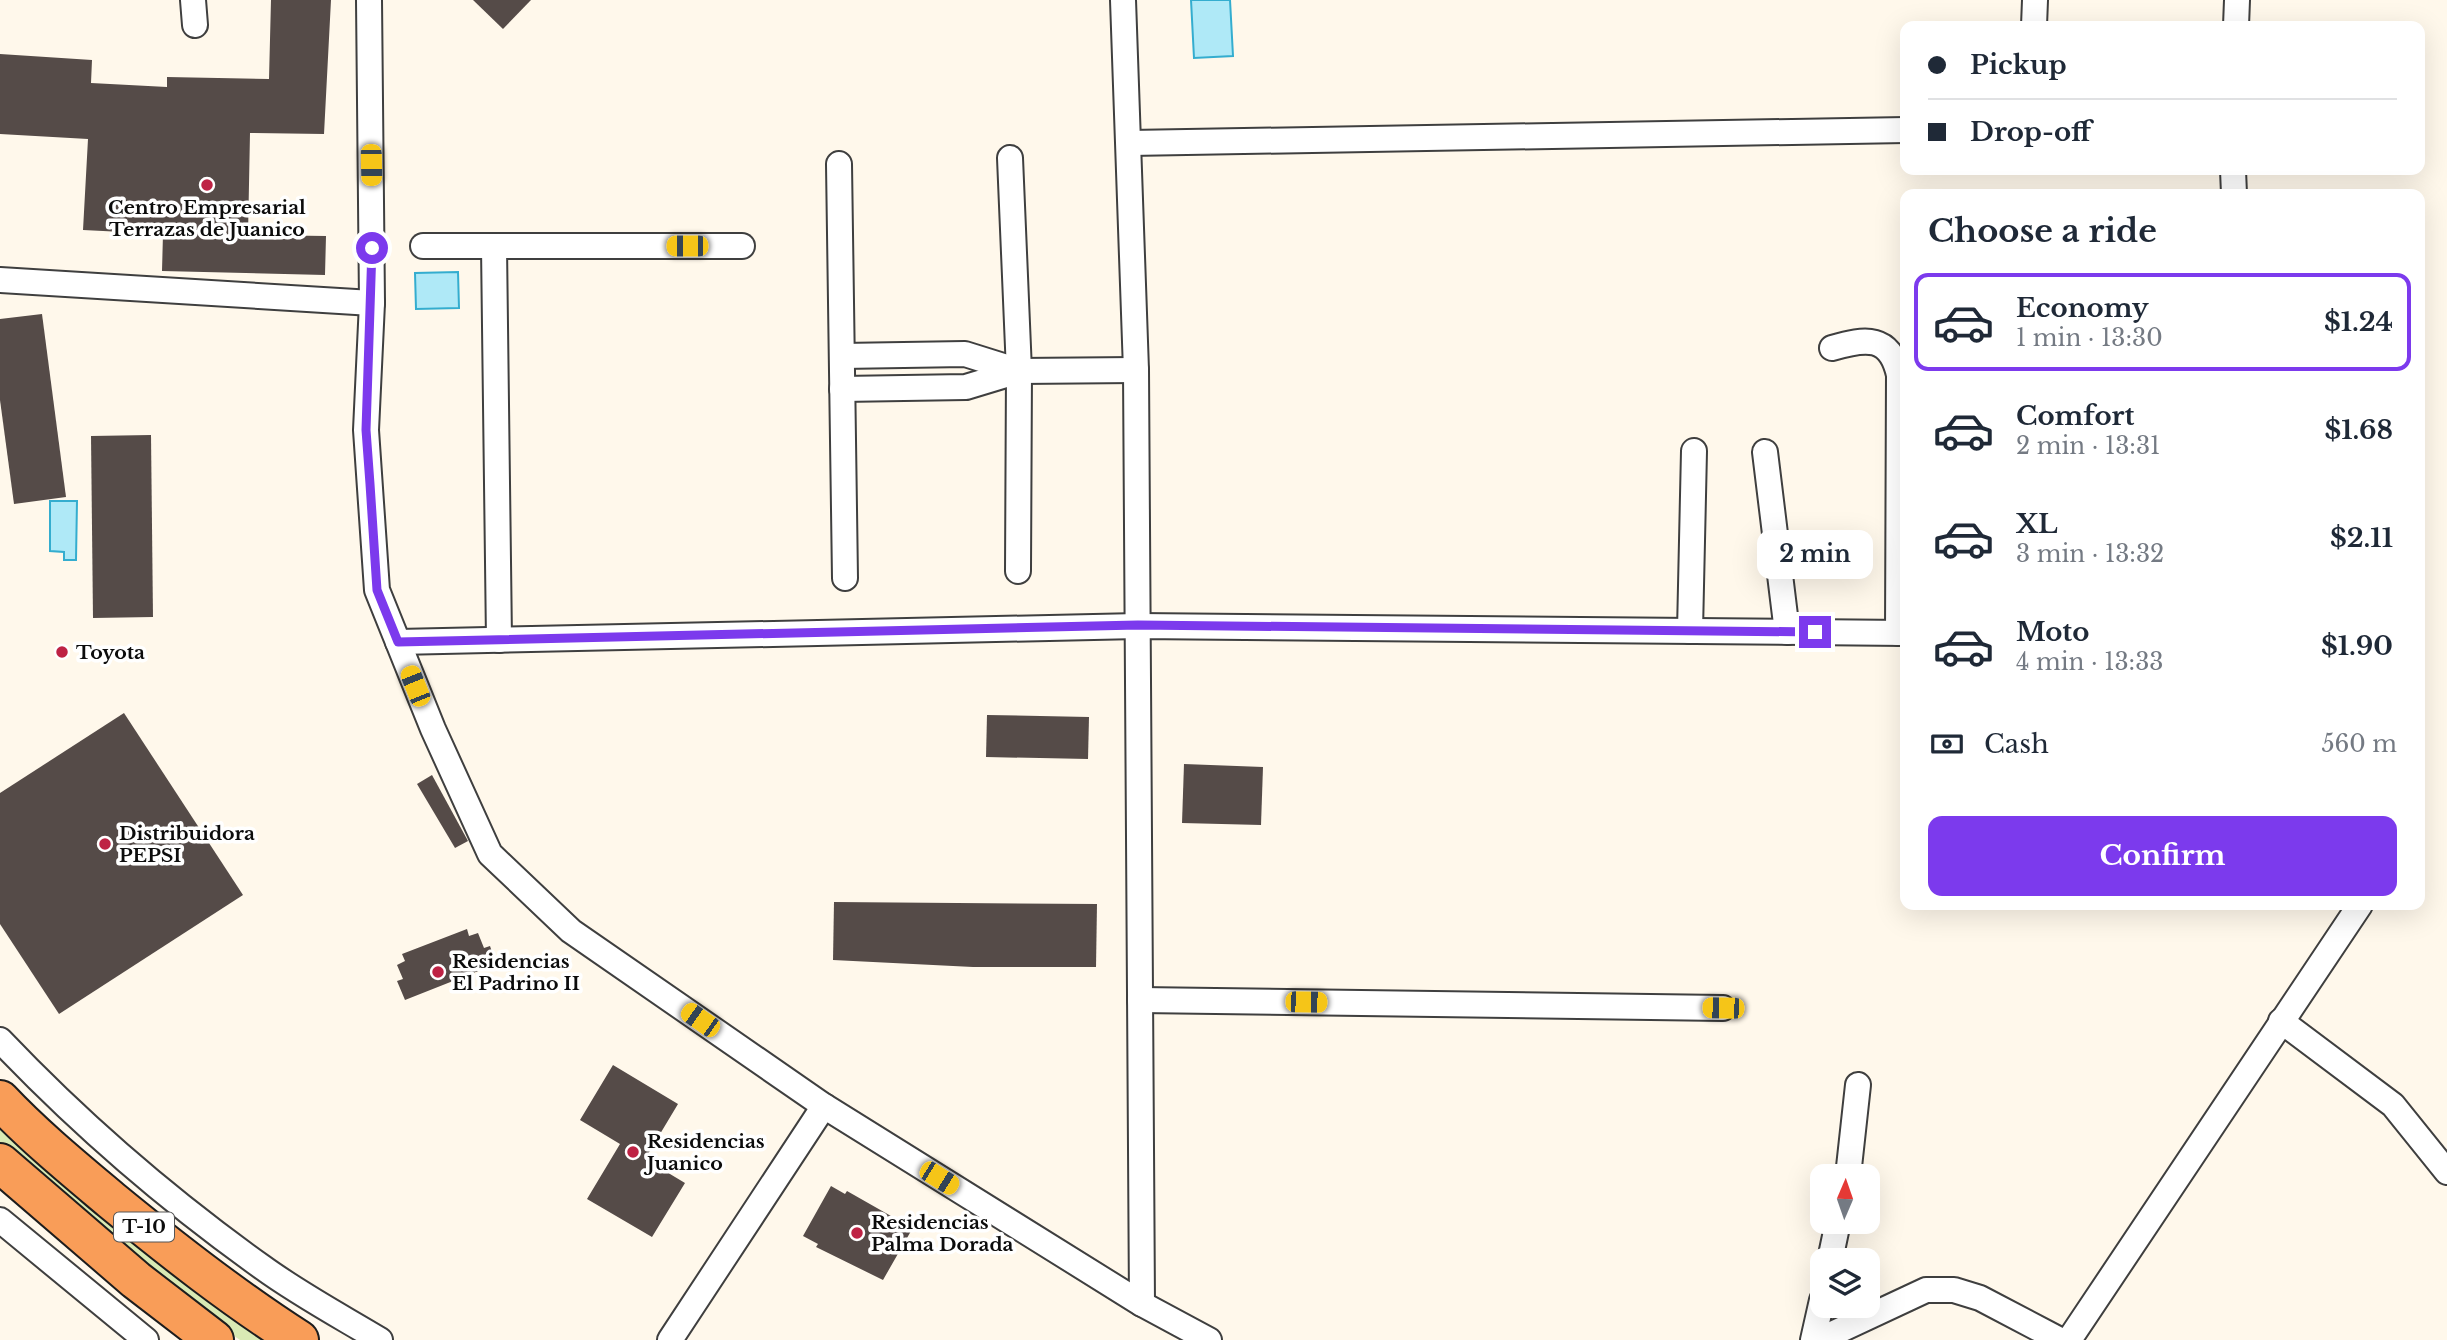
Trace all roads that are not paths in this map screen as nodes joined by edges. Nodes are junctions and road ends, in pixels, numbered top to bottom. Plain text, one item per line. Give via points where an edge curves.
1 (369, 0) edge
2 (1124, 0) edge
3 (2035, 0) edge
4 (2237, 0) edge
5 (2034, 21) edge
6 (2236, 21) edge
7 (1900, 130) edge
8 (1130, 143) junction
9 (1010, 158) dead end
10 (839, 164) dead end
11 (423, 246) dead end
12 (742, 246) dead end
13 (495, 247) junction
14 (0, 281) edge
15 (372, 303) junction
16 (1832, 348) dead end
17 (842, 356) junction
18 (1136, 370) junction
19 (1019, 371) junction
20 (842, 389) junction
21 (1694, 451) dead end
22 (1765, 453) dead end
23 (1900, 461) edge
24 (1018, 571) dead end
25 (845, 578) dead end
26 (1138, 625) junction
27 (1690, 631) junction
28 (1787, 632) junction
29 (1900, 633) edge
30 (499, 640) junction
31 (398, 642) junction
32 (2357, 910) edge
33 (1140, 1000) junction
34 (1723, 1008) dead end
35 (2281, 1021) junction
36 (0, 1040) edge
37 (1858, 1085) dead end
38 (0, 1100) edge
39 (824, 1107) junction
40 (0, 1163) edge
41 (1849, 1164) edge
42 (2447, 1172) edge
43 (0, 1220) edge
44 (1142, 1304) junction
45 (1822, 1318) edge
46 (1823, 1339) edge
47 (146, 1340) edge
48 (213, 1340) edge
49 (299, 1340) edge
50 (380, 1340) edge
51 (670, 1340) edge
52 (1209, 1340) edge
53 (2060, 1340) edge
54 (2069, 1340) edge

1 - 15 street
2 - 8 street
3 - 5 street
4 - 6 street
7 - 8 street
8 - 18 street
9 - 19 street
10 - 17 street
11 - 13 street
12 - 13 street
13 - 30 street
14 - 15 street
15 - 31 street via 366,430 377,590
16 - 23 street via 1873,341 1895,360
17 - 19 street via 965,354
17 - 20 street
18 - 19 street
18 - 26 street
19 - 20 street via 966,387
19 - 24 street
20 - 25 street
21 - 27 street
22 - 28 street
26 - 27 street
26 - 30 street
26 - 33 street
27 - 28 street
28 - 29 street
30 - 31 street
31 - 39 street via 489,854 571,931
32 - 35 street
33 - 34 street
33 - 44 street
35 - 42 street via 2393,1105
35 - 54 street
36 - 50 street via 88,1126 191,1212 263,1268
37 - 41 street
38 - 49 highway, T-10 via 165,1245
39 - 44 street
39 - 51 street
40 - 48 highway, T-10
43 - 47 street
44 - 52 street
45 - 46 street
46 - 53 street via 1926,1290 1955,1290 1980,1298

